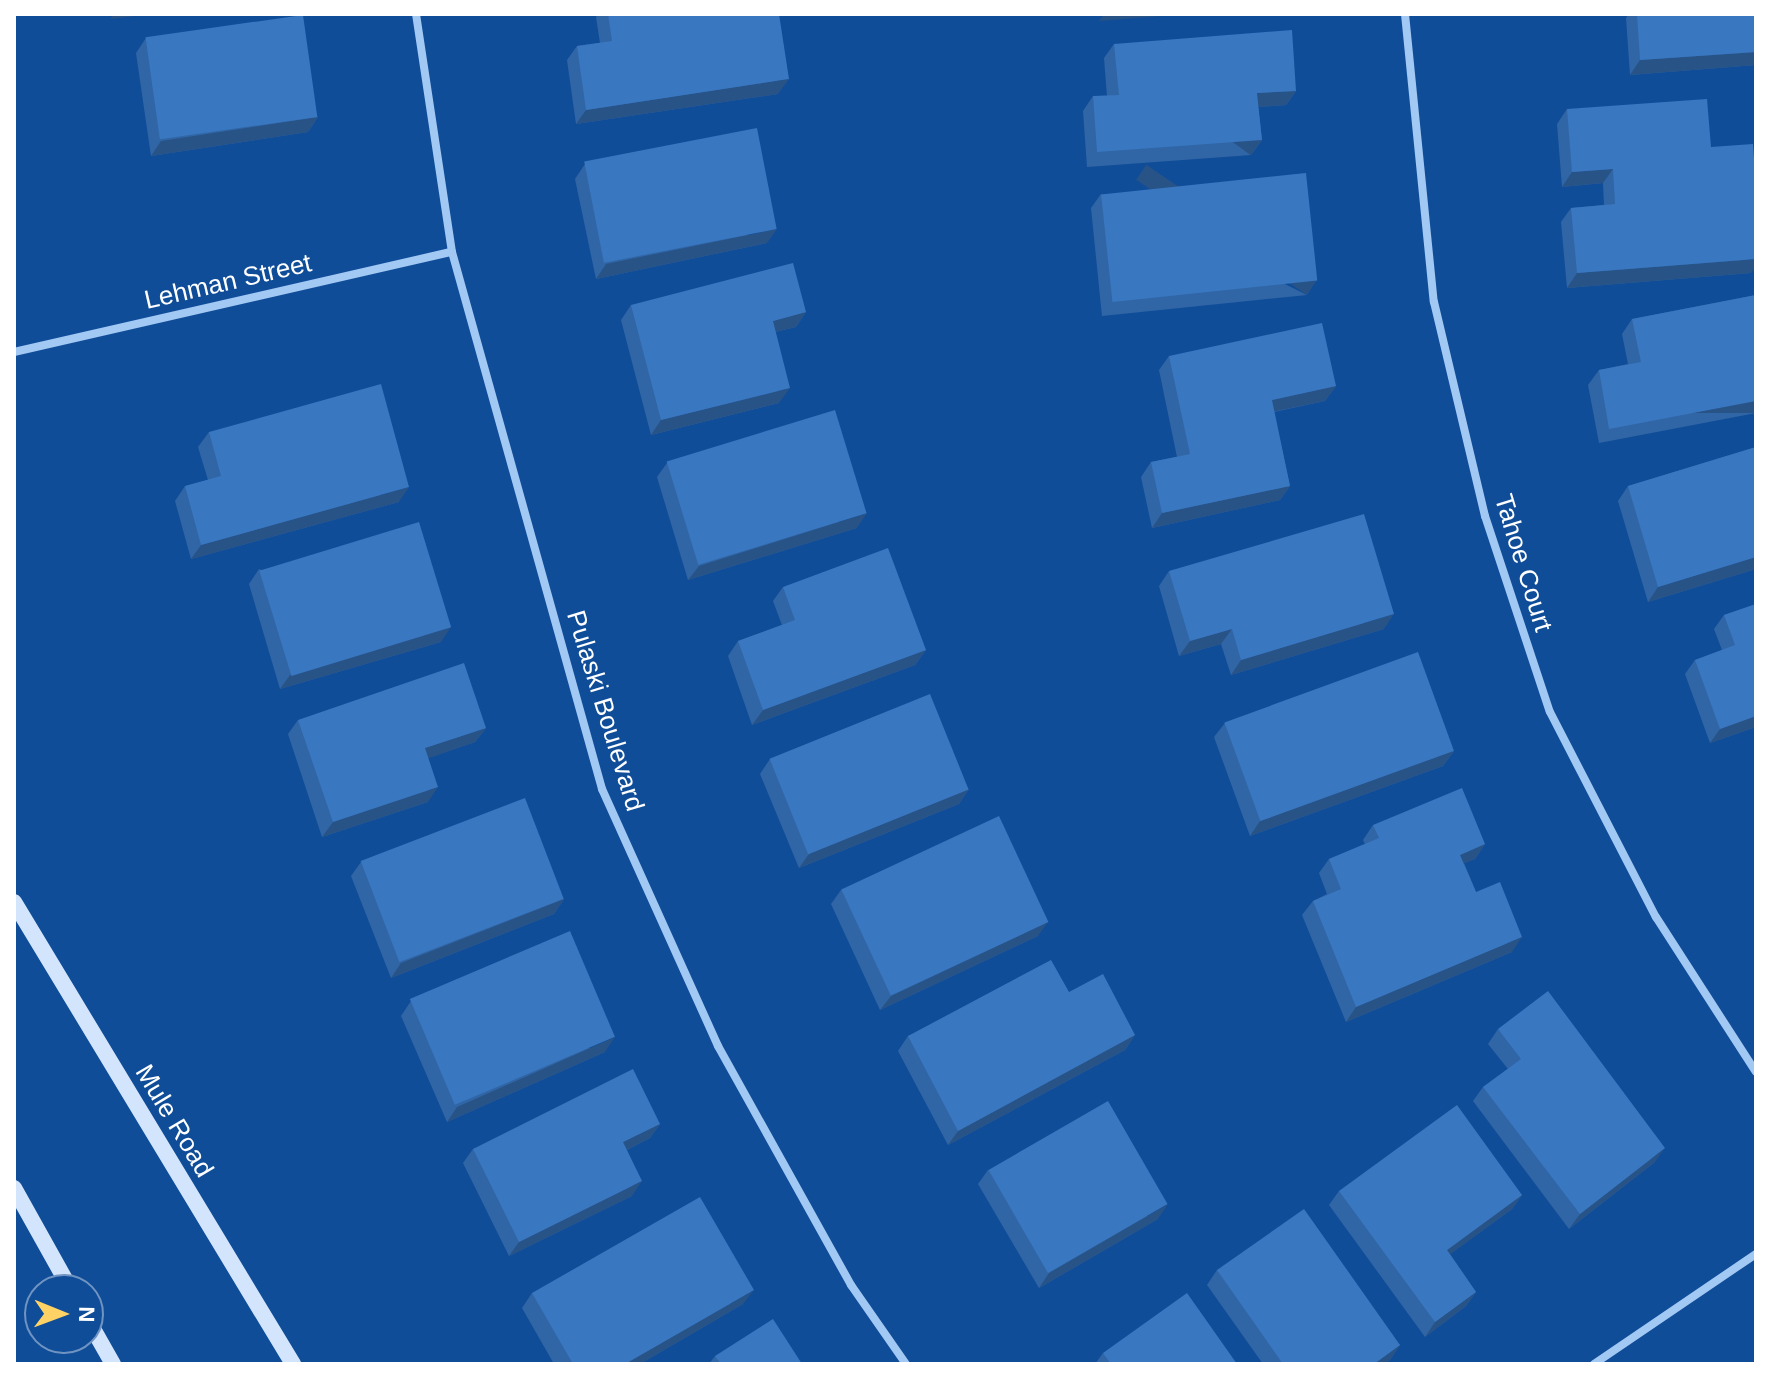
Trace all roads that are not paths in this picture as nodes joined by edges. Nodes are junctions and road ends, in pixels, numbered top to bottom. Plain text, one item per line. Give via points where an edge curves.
1 (416, 14) edge
2 (1405, 14) edge
3 (452, 252) junction
4 (14, 352) edge
5 (14, 902) edge
6 (1756, 1072) edge
7 (14, 1188) edge
8 (1756, 1254) edge
9 (62, 1274) edge
10 (293, 1364) edge
11 (906, 1364) edge
12 (1594, 1364) edge

1 - 3 street, Pulaski Boulevard
2 - 6 street, Tahoe Court via 1434,302 1485,516 1535,667 1550,712 1656,917
3 - 4 street, Lehman Street
3 - 11 street, Pulaski Boulevard via 602,789 718,1046 851,1285
5 - 10 main road, Mule Road
7 - 9 main road
8 - 12 street

